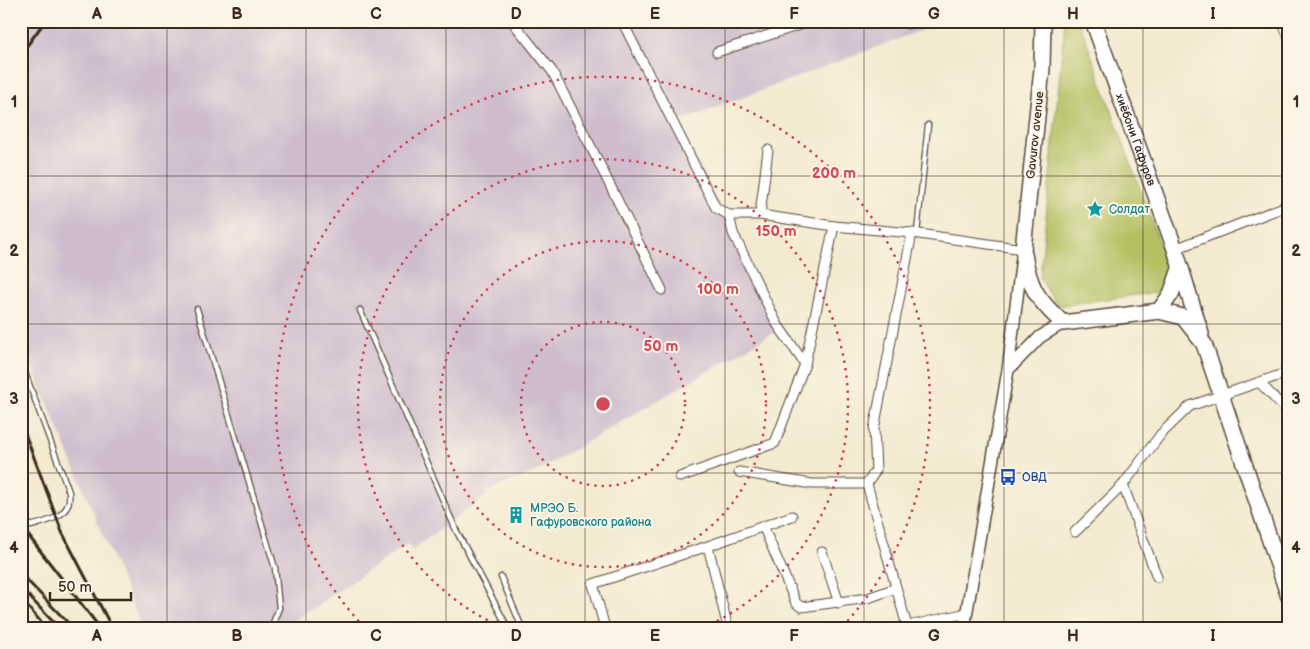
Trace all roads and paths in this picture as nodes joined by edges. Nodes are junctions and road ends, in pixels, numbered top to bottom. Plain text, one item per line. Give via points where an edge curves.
1 (512, 21) edge
2 (622, 21) edge
3 (812, 21) edge
4 (1043, 21) edge
5 (1093, 21) edge
6 (1282, 21) edge
7 (1289, 38) edge
8 (717, 52) dead end
9 (928, 125) dead end
10 (768, 150) dead end
11 (1289, 204) edge
12 (729, 215) junction
13 (760, 215) junction
14 (834, 226) junction
15 (914, 234) junction
16 (1023, 249) junction
17 (1175, 249) junction
18 (1180, 269) junction
19 (662, 290) dead end
20 (197, 309) dead end
21 (360, 310) dead end
22 (1159, 311) junction
23 (1063, 323) junction
24 (1204, 344) junction
25 (21, 362) edge
26 (805, 364) junction
27 (1008, 370) junction
28 (1289, 372) edge
29 (1259, 382) junction
30 (1220, 395) junction
31 (1289, 413) edge
32 (740, 472) dead end
33 (680, 477) dead end
34 (867, 484) junction
35 (1123, 485) junction
36 (21, 516) edge
37 (792, 516) dead end
38 (763, 526) junction
39 (1075, 532) dead end
40 (708, 546) junction
41 (822, 552) dead end
42 (501, 577) dead end
43 (1157, 577) dead end
44 (896, 588) junction
45 (1289, 597) edge
46 (839, 603) junction
47 (967, 613) junction
48 (903, 627) edge
49 (271, 628) edge
50 (508, 628) edge
51 (522, 628) edge
52 (605, 628) edge
53 (728, 628) edge
54 (964, 628) edge

1 - 19 street via 552,71
2 - 12 street via 711,200 716,208
3 - 8 street
4 - 16 highway, Gavurov avenue via 1042,70
5 - 17 highway, хиёбони Гафуров
6 - 7 street
9 - 15 lane
10 - 13 street
11 - 17 street
12 - 13 street
12 - 26 street via 733,234 777,324
13 - 14 street
14 - 15 street
14 - 26 street
15 - 16 street
15 - 34 street via 874,429 876,470
16 - 23 highway, Gavurov avenue via 1032,287 1045,306
16 - 27 street
17 - 18 highway, хиёбони Гафуров
18 - 22 highway via 1171,294
18 - 24 highway, хиёбони Гафуров
20 - 49 lane via 275,568 279,608
21 - 50 lane via 456,530
22 - 23 highway
22 - 24 highway via 1183,317
23 - 27 street via 1040,337
24 - 30 highway, хиёбони Гафуров
25 - 36 lane via 70,492 69,504 64,511 48,521 31,526
26 - 33 street via 775,443
27 - 47 street
28 - 29 street
29 - 30 street
29 - 31 street
30 - 35 street via 1190,406 1160,434
30 - 45 highway, хиёбони Гафуров
32 - 34 street via 812,484
34 - 44 street
35 - 39 street
35 - 43 street
37 - 38 street
38 - 40 street
38 - 46 street via 796,604 808,607
40 - 52 street via 593,584
40 - 53 street
41 - 46 street
42 - 51 lane
44 - 46 street via 868,598
44 - 48 street
47 - 48 street
47 - 54 street

